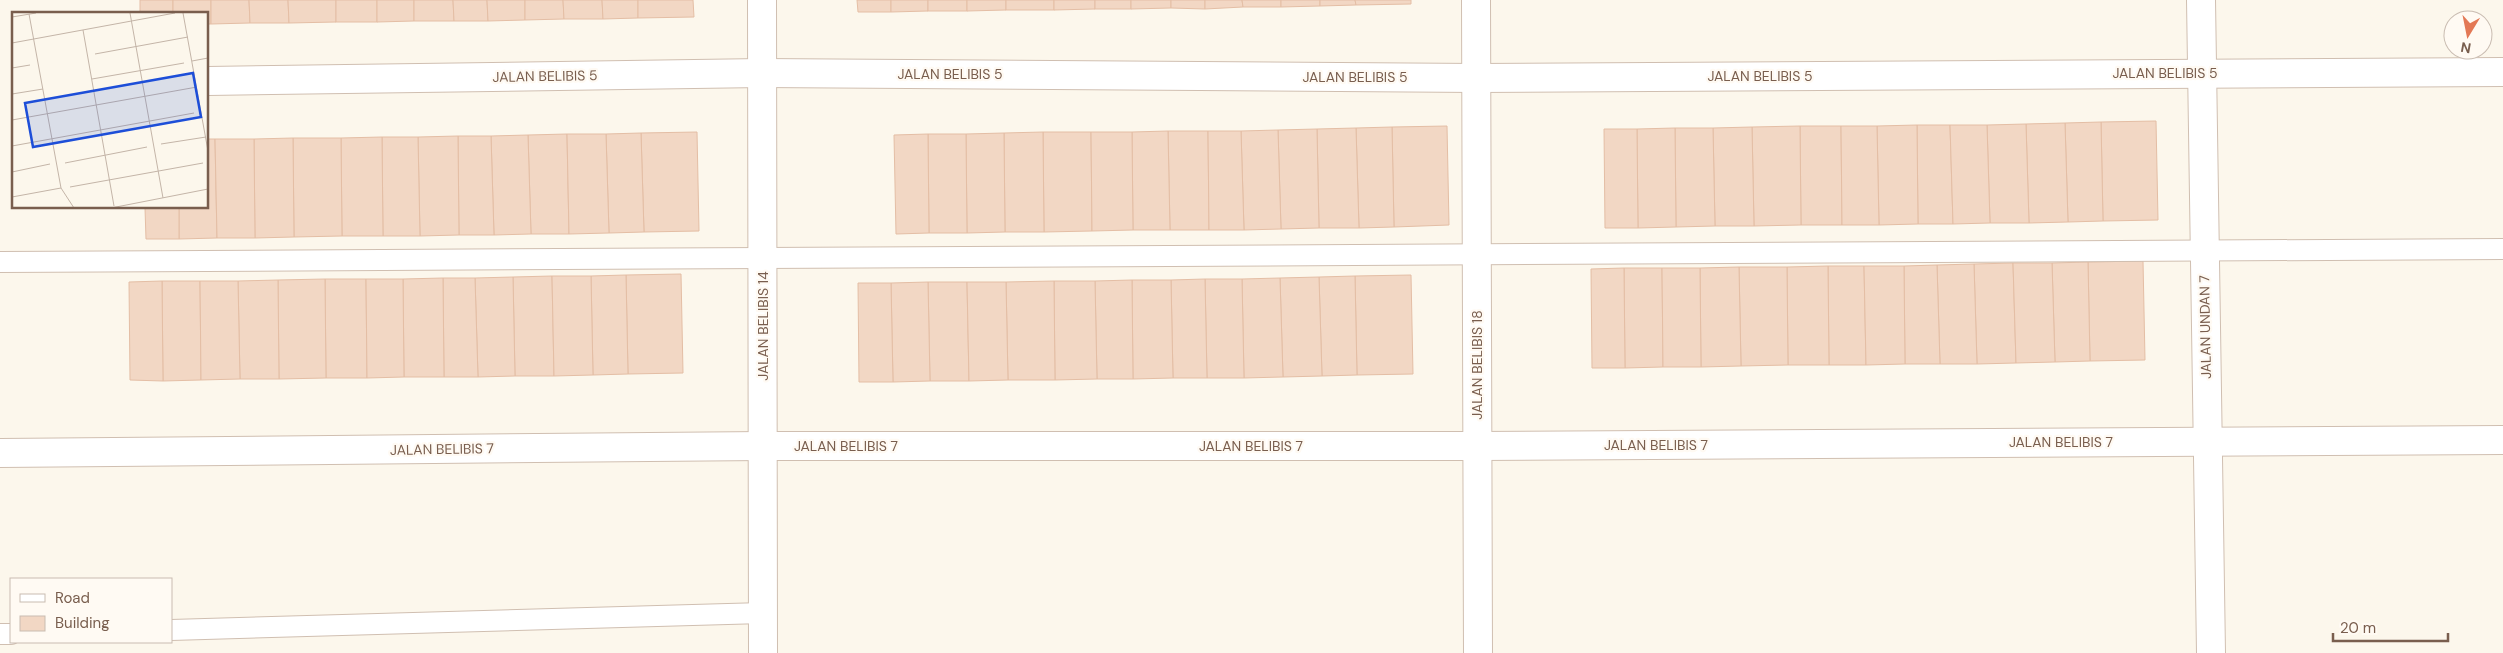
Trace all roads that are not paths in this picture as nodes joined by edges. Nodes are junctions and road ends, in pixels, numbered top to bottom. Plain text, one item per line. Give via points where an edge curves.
1 (762, 0) edge
2 (1476, 0) edge
3 (2201, 0) edge
4 (2503, 72) edge
5 (762, 73) junction
6 (2201, 73) junction
7 (1477, 78) junction
8 (209, 81) edge
9 (2503, 249) edge
10 (2203, 250) junction
11 (1477, 253) junction
12 (763, 257) junction
13 (0, 262) edge
14 (2503, 440) edge
15 (2208, 441) junction
16 (763, 446) junction
17 (1477, 446) junction
18 (0, 453) edge
19 (763, 613) junction
20 (172, 630) edge
21 (763, 653) edge
22 (1478, 653) edge
23 (2211, 653) edge

1 - 5 street, JALAN BELIBIS 14
2 - 7 street, JALAN BELIBIS 18
3 - 6 street, JALAN UNDAN 7
4 - 6 street, JALAN BELIBIS 5
5 - 7 street, JALAN BELIBIS 5
5 - 8 street, JALAN BELIBIS 5
5 - 12 street, JALAN BELIBIS 14
6 - 7 street, JALAN BELIBIS 5
6 - 10 street, JALAN UNDAN 7
7 - 11 street, JALAN BELIBIS 18
9 - 10 lane
10 - 11 lane
10 - 15 street, JALAN UNDAN 7
11 - 12 lane
11 - 17 street, JALAN BELIBIS 18
12 - 13 lane
12 - 16 street, JALAN BELIBIS 14
14 - 15 street, JALAN BELIBIS 7
15 - 17 street, JALAN BELIBIS 7
15 - 23 street, JALAN UNDAN 7
16 - 17 street, JALAN BELIBIS 7
16 - 18 street, JALAN BELIBIS 7
16 - 19 street, JALAN BELIBIS 14
17 - 22 street, JALAN BELIBIS 18
19 - 20 lane
19 - 21 street, JALAN BELIBIS 14

